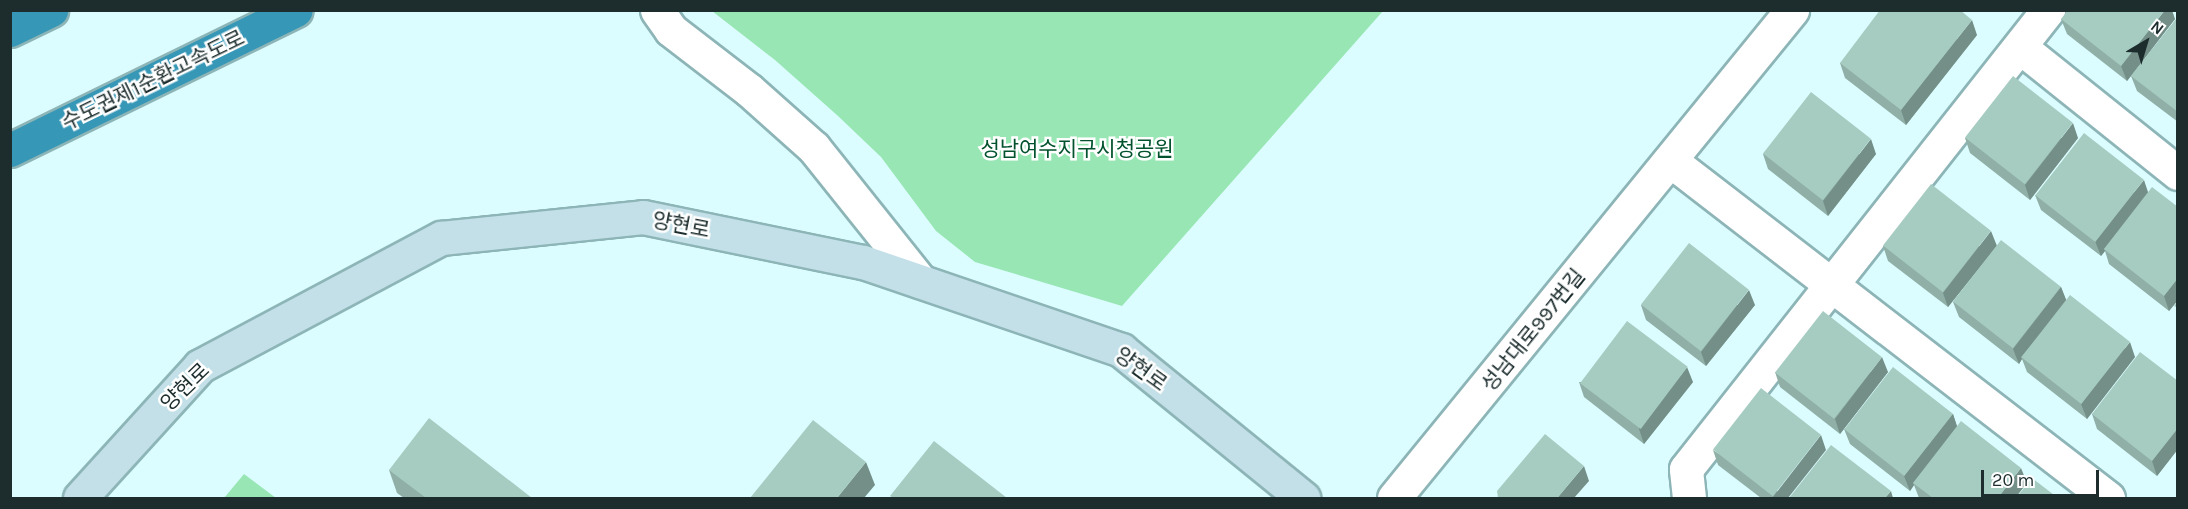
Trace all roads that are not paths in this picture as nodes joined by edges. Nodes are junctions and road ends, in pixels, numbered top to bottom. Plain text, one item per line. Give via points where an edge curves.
1 (51, 10) edge
2 (296, 10) edge
3 (657, 10) edge
4 (1792, 10) edge
5 (2048, 10) edge
6 (10, 30) edge
7 (2020, 46) junction
8 (10, 150) edge
9 (1671, 161) junction
10 (2178, 173) edge
11 (920, 281) junction
12 (1831, 285) junction
13 (80, 498) edge
14 (1303, 498) edge
15 (1394, 498) edge
16 (1689, 498) edge
17 (2108, 498) edge

1 - 6 highway
2 - 8 highway, 수도권제1순환고속도로
3 - 11 street via 671,30 749,90 814,148
4 - 9 street, 성남대로997번길
5 - 7 street
7 - 10 street
7 - 12 street
9 - 12 street
9 - 15 street, 성남대로997번길
11 - 13 main road, 양현로 via 863,262 643,217 441,238 200,366
11 - 14 main road, 양현로 via 1121,350
12 - 16 street via 1686,469
12 - 17 street

